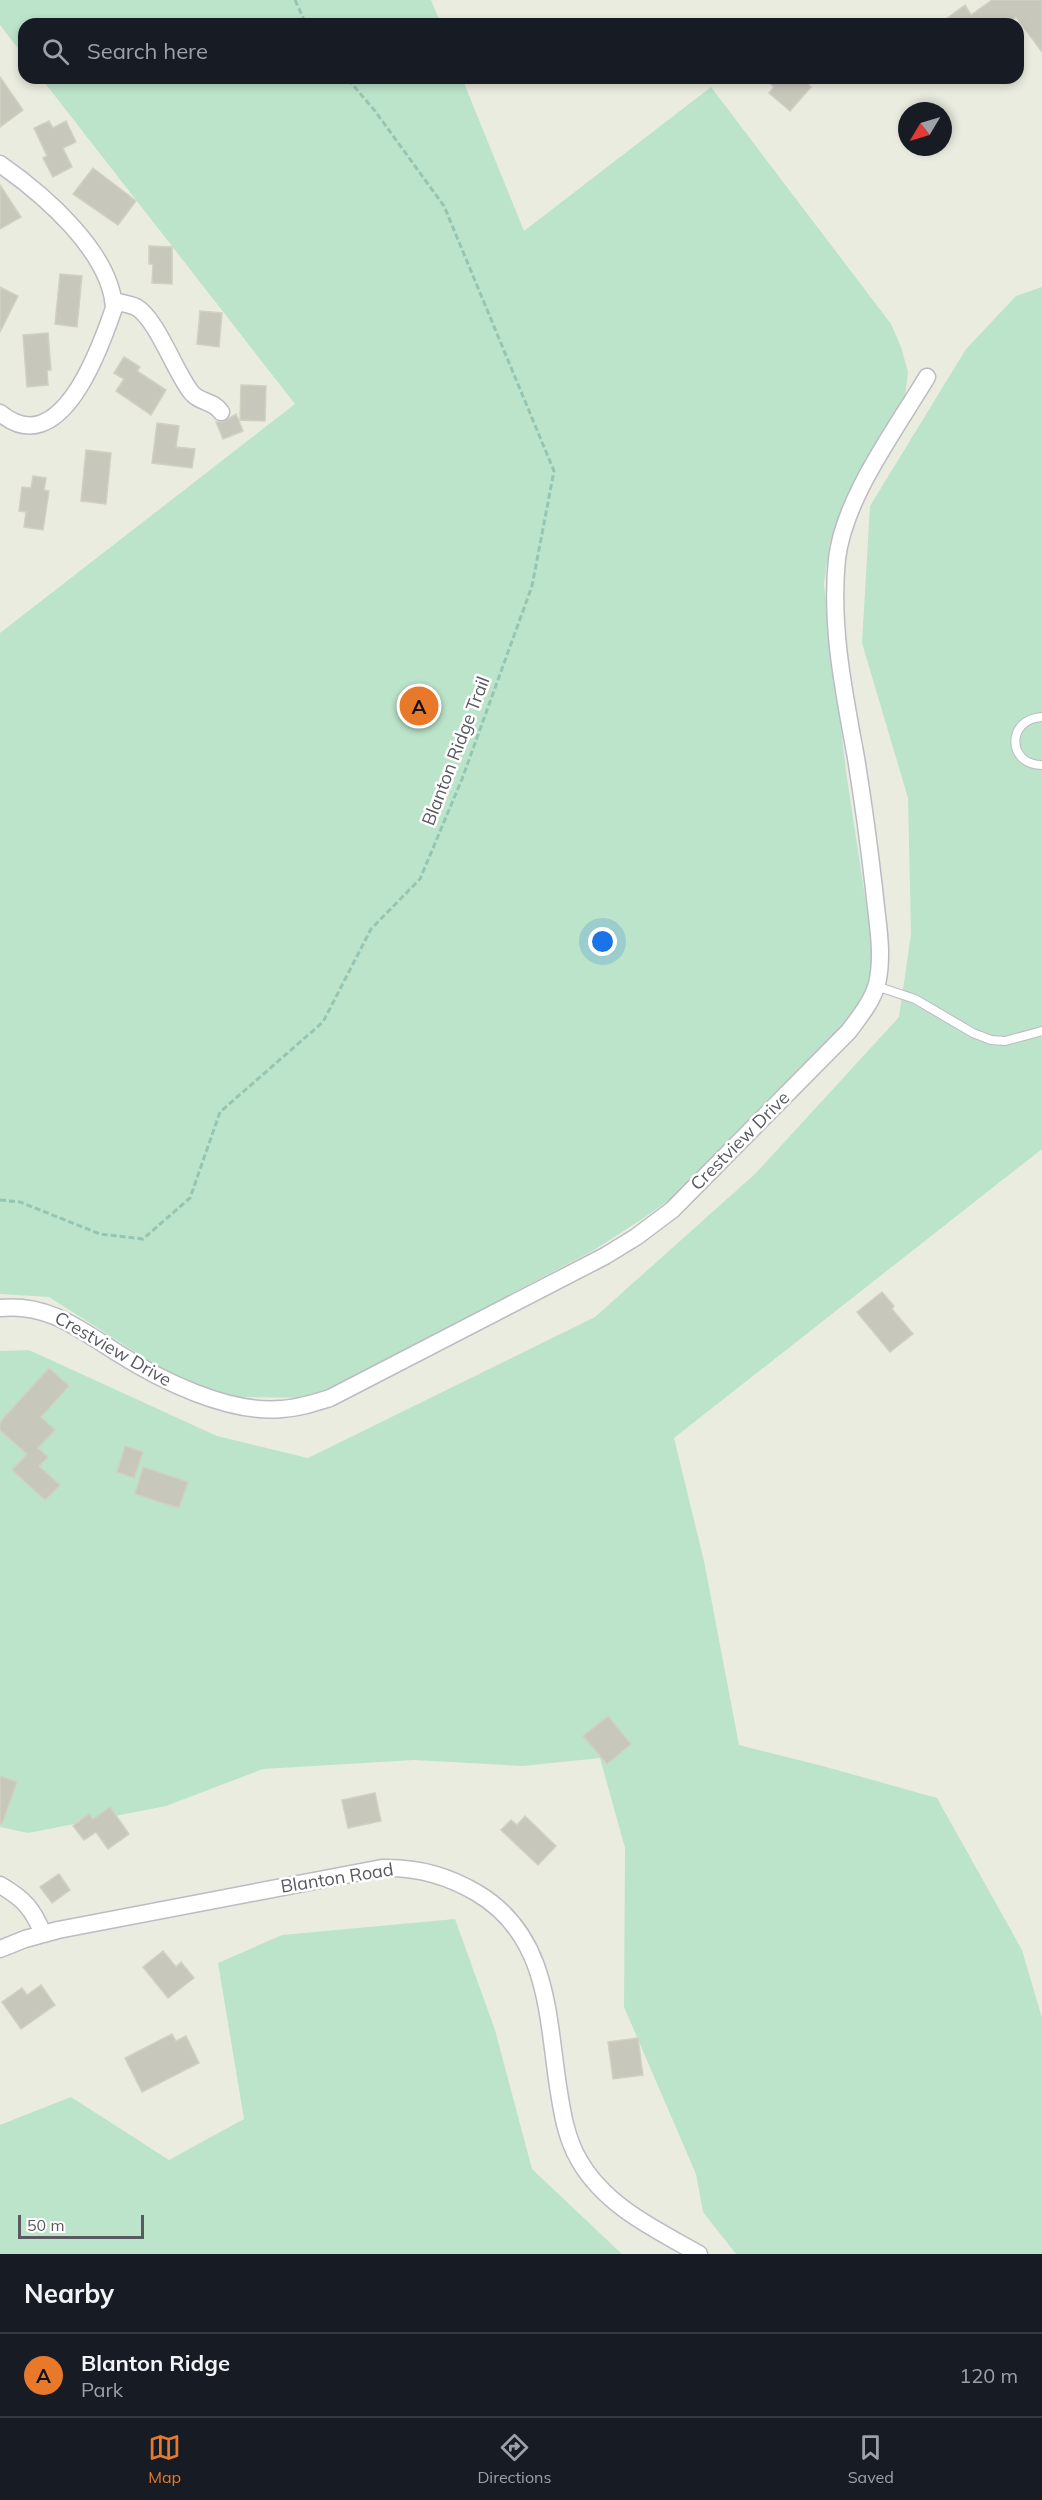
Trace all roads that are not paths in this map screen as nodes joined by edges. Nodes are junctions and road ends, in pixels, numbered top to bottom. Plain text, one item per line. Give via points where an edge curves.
1 (0, 164) edge
2 (113, 301) junction
3 (927, 376) dead end
4 (221, 412) dead end
5 (0, 413) edge
6 (1042, 717) edge
7 (1042, 765) edge
8 (876, 986) junction
9 (1042, 1031) edge
10 (0, 1308) edge
11 (0, 1885) edge
12 (43, 1934) junction
13 (0, 1949) edge
14 (699, 2254) edge

1 - 2 street via 60,214 90,248 106,274
2 - 4 street via 140,310 192,394 215,404
2 - 5 street via 114,308 100,343 61,413 36,425 15,422
3 - 8 street, Crestview Drive via 859,491 837,558 836,628 842,685 871,860 881,958
6 - 7 lane via 1021,726 1015,741 1020,756 1033,765
8 - 9 lane via 915,999 991,1040 1005,1041
8 - 10 street, Crestview Drive via 849,1030 672,1210 605,1256 330,1398 280,1410 256,1409 211,1398 161,1380 44,1311
11 - 12 street via 26,1903
12 - 13 street, Blanton Road
12 - 14 street, Blanton Road via 382,1868 425,1871 468,1888 504,1911 526,1940 542,1983 562,2116 579,2161 618,2206

